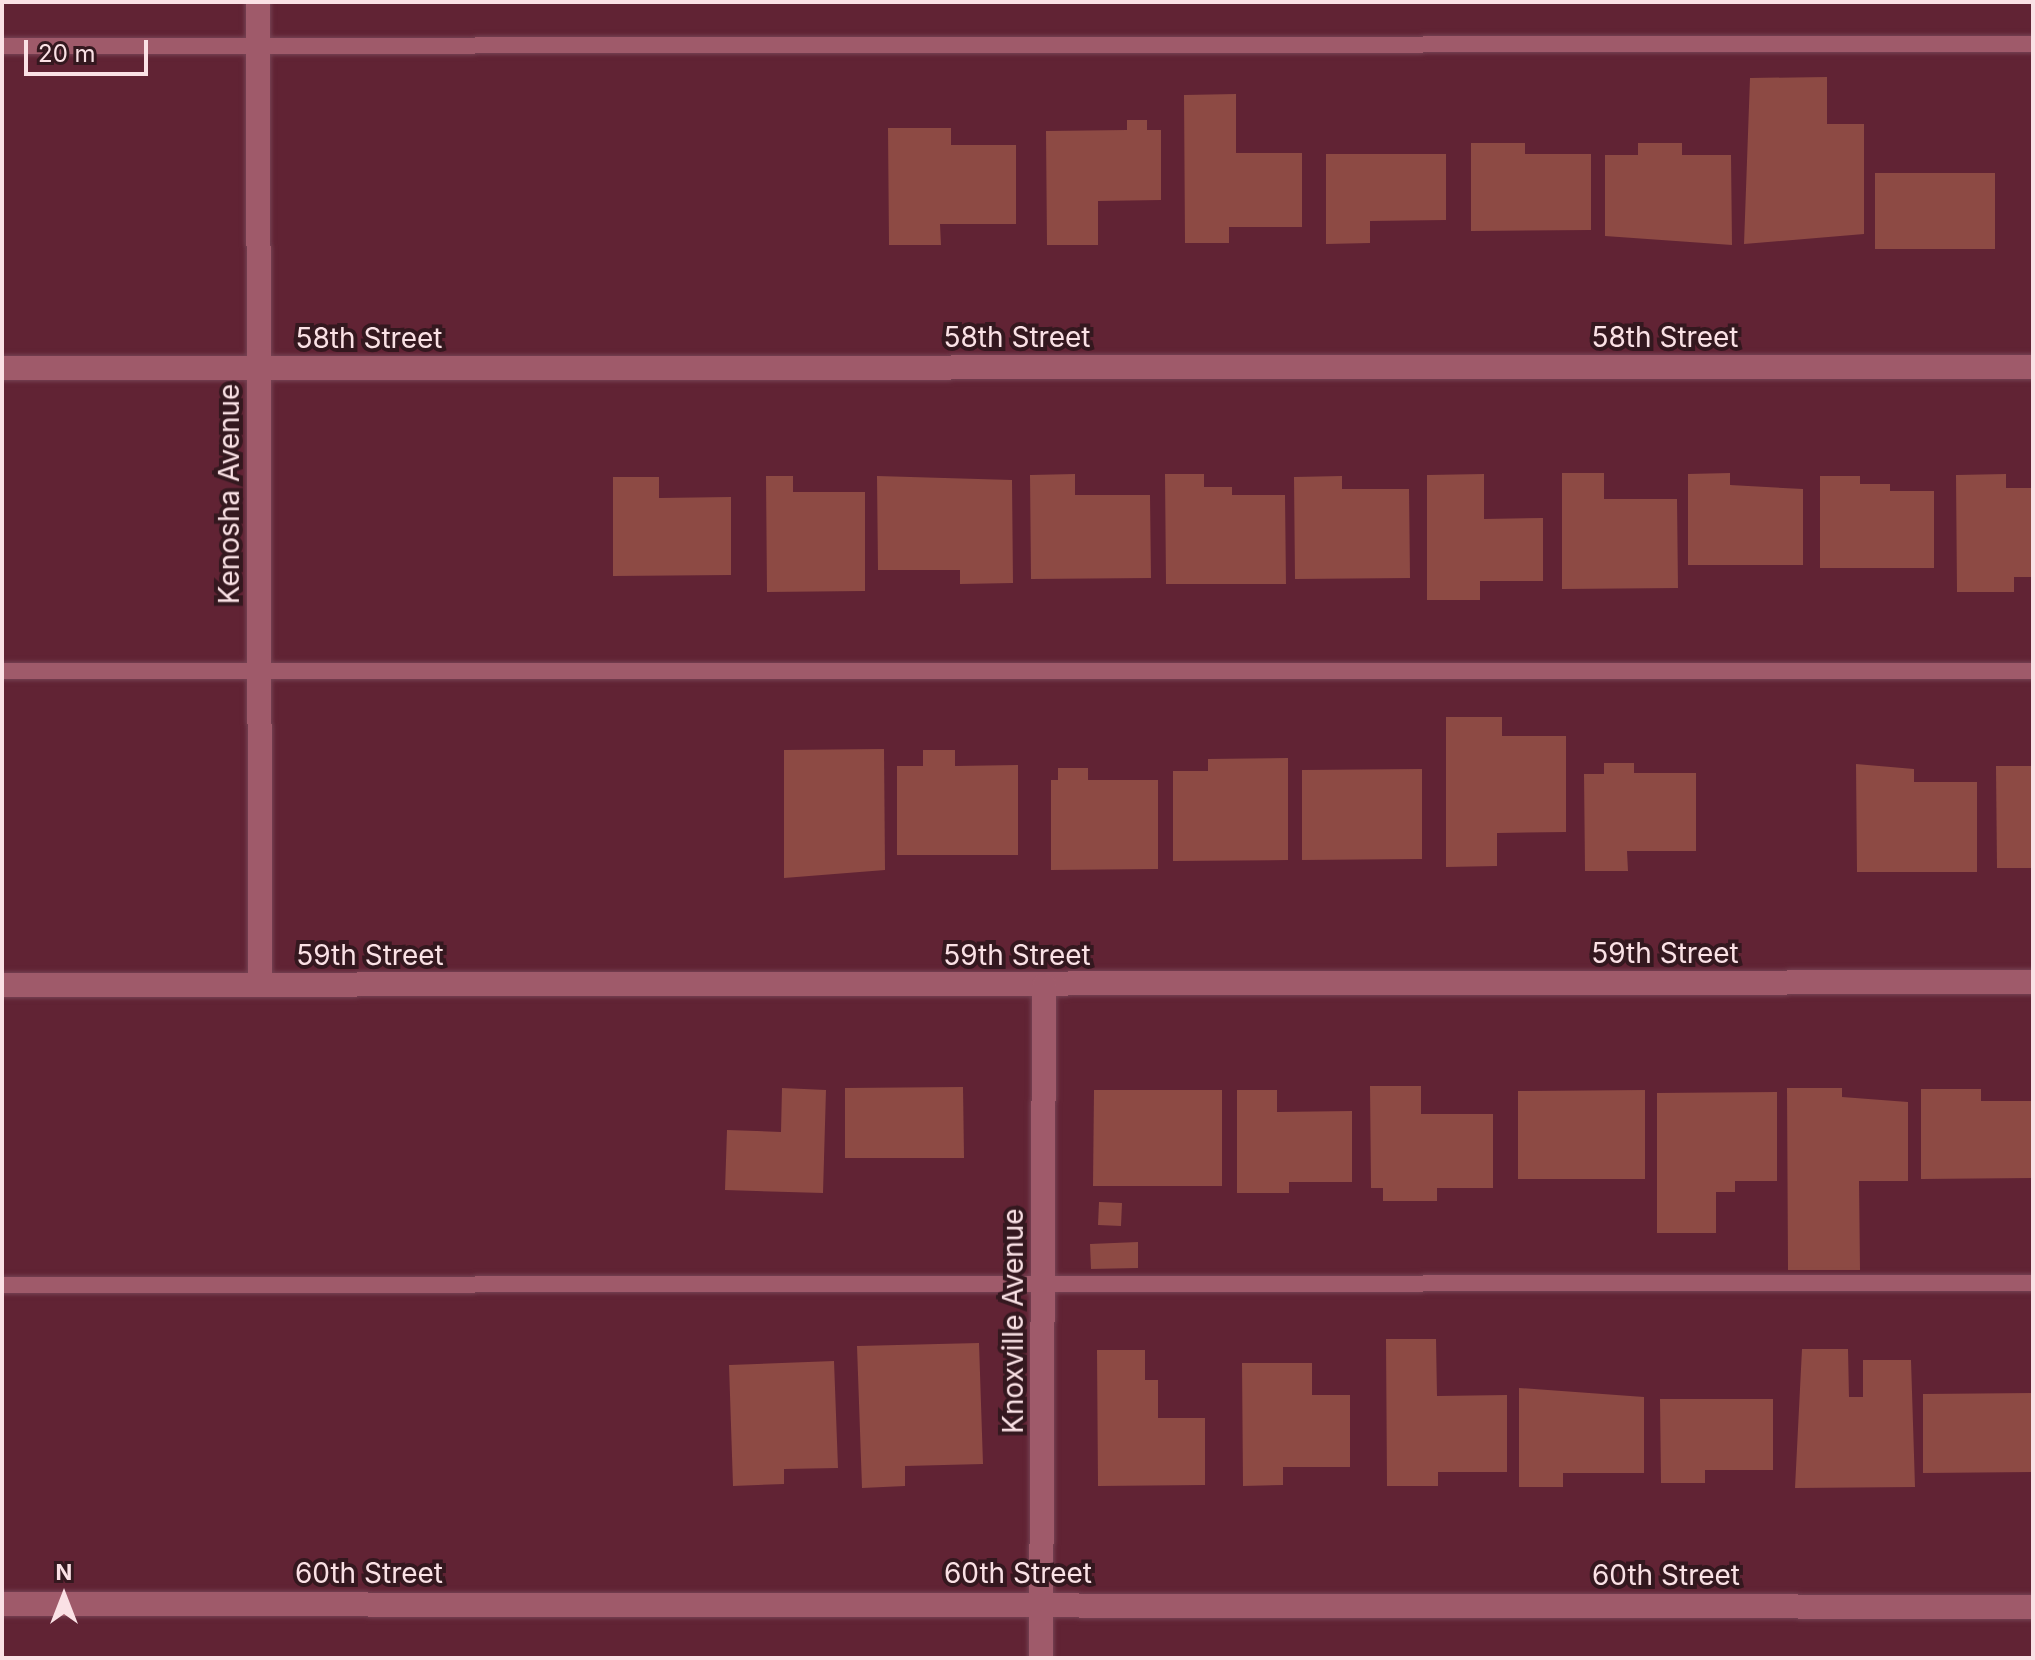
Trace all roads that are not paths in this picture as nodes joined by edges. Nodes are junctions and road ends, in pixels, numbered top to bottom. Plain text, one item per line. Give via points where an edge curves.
1 (258, 2) edge
2 (2033, 44) edge
3 (258, 45) junction
4 (2, 46) edge
5 (2033, 367) edge
6 (2, 368) edge
7 (259, 368) junction
8 (259, 670) junction
9 (2, 671) edge
10 (2033, 671) edge
11 (2033, 982) edge
12 (2, 985) edge
13 (260, 985) junction
14 (1044, 985) junction
15 (1043, 1283) junction
16 (2033, 1283) edge
17 (2, 1285) edge
18 (1041, 1602) junction
19 (2, 1604) edge
20 (2033, 1607) edge
21 (1041, 1658) edge

1 - 3 street, Kenosha Avenue
2 - 3 lane
3 - 4 lane
3 - 7 street, Kenosha Avenue
5 - 7 street, 58th Street
6 - 7 street, 58th Street
7 - 8 street, Kenosha Avenue
8 - 9 lane
8 - 10 lane
8 - 13 street, Kenosha Avenue
11 - 14 street, 59th Street
12 - 13 street, 59th Street
13 - 14 street, 59th Street
14 - 15 street, Knoxville Avenue
15 - 16 lane
15 - 17 lane
15 - 18 street, Knoxville Avenue
18 - 19 street, 60th Street
18 - 20 street, 60th Street
18 - 21 street, Knoxville Avenue

